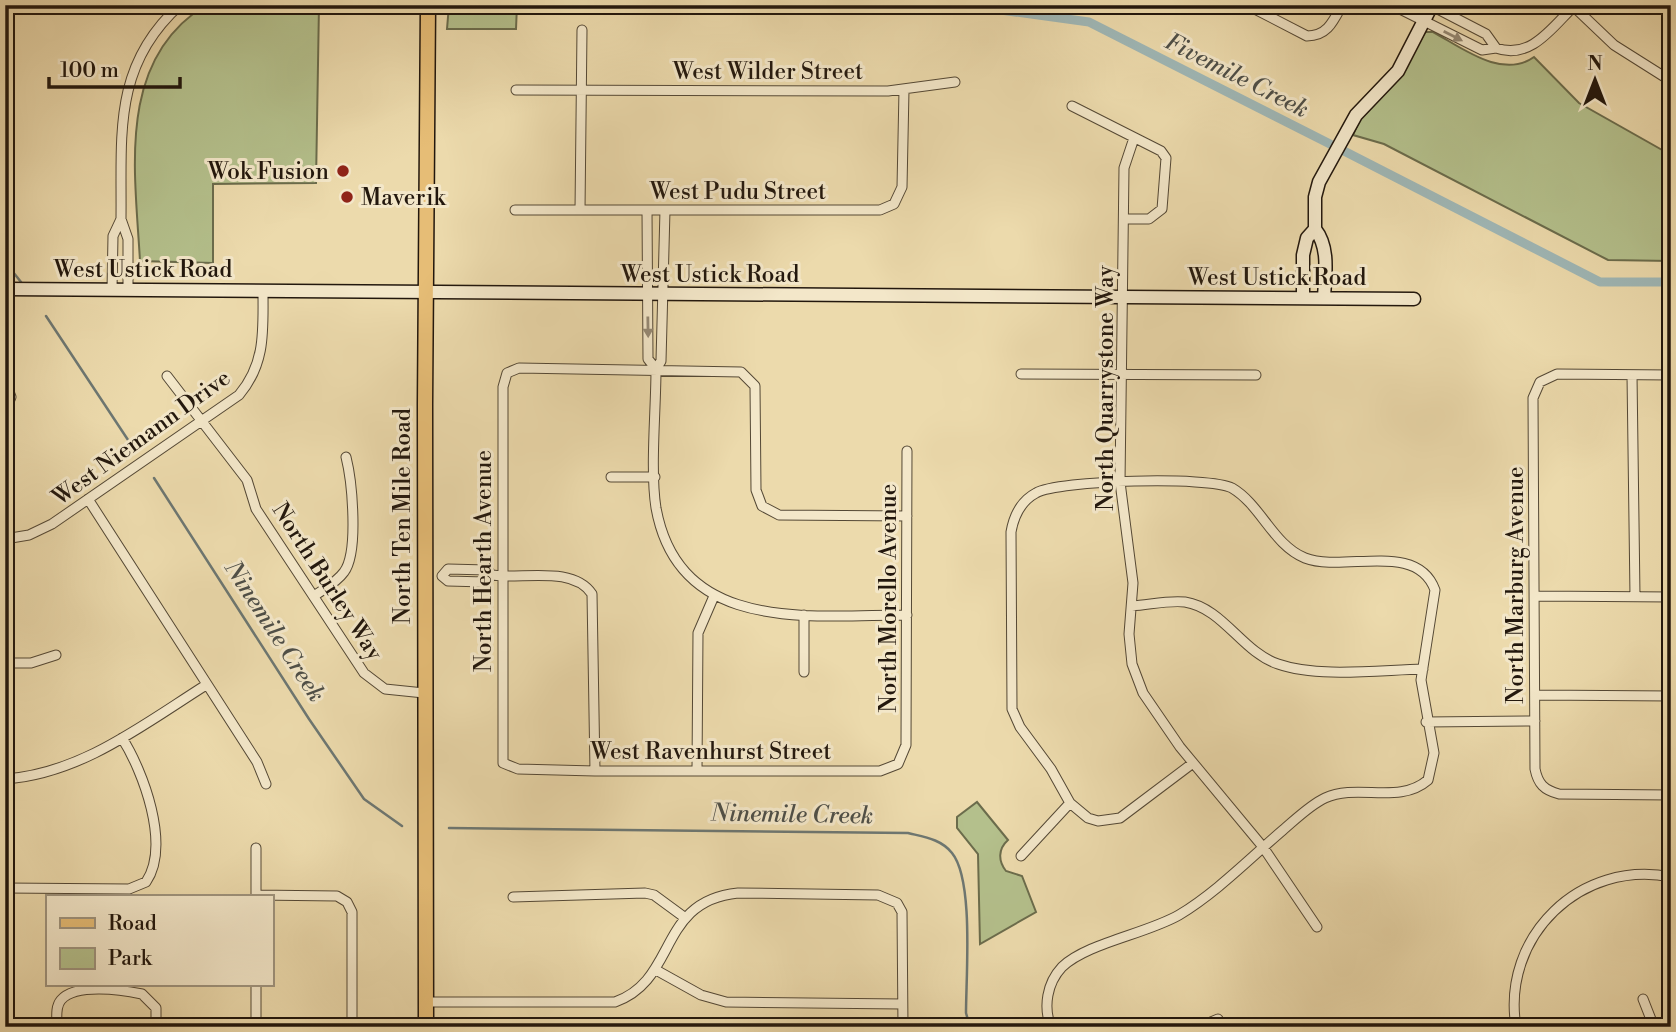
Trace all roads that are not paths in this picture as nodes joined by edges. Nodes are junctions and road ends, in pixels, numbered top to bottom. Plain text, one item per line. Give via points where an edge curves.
1 (180, 5) edge
2 (428, 5) edge
3 (1247, 5) edge
4 (1342, 5) edge
5 (1392, 5) edge
6 (1431, 6) edge
7 (1572, 6) edge
8 (1424, 21) junction
9 (582, 30) dead end
10 (1496, 48) junction
11 (1671, 81) edge
12 (955, 82) dead end
13 (580, 89) junction
14 (516, 90) dead end
15 (904, 90) junction
16 (1072, 106) dead end
17 (1134, 138) junction
18 (515, 210) dead end
19 (580, 210) junction
20 (647, 210) junction
21 (666, 210) junction
22 (121, 219) junction
23 (1124, 219) junction
24 (1315, 229) junction
25 (5, 289) edge
26 (112, 290) junction
27 (128, 290) junction
28 (263, 291) junction
29 (425, 292) junction
30 (647, 294) junction
31 (663, 294) junction
32 (1123, 297) junction
33 (1303, 298) junction
34 (1324, 298) junction
35 (1414, 299) dead end
36 (656, 369) junction
37 (1021, 374) dead end
38 (1123, 374) junction
39 (1256, 375) dead end
40 (1632, 375) junction
41 (1671, 375) edge
42 (167, 376) dead end
43 (5, 381) edge
44 (5, 412) edge
45 (203, 420) junction
46 (908, 451) dead end
47 (346, 457) dead end
48 (611, 477) dead end
49 (655, 477) junction
50 (1120, 482) junction
51 (89, 499) junction
52 (908, 516) junction
53 (5, 539) edge
54 (425, 576) junction
55 (502, 576) junction
56 (314, 596) junction
57 (714, 596) junction
58 (1535, 596) junction
59 (1635, 596) junction
60 (1671, 597) edge
61 (1132, 606) junction
62 (804, 615) junction
63 (907, 615) junction
64 (56, 654) dead end
65 (5, 663) edge
66 (1423, 669) junction
67 (804, 672) dead end
68 (206, 685) junction
69 (424, 693) junction
70 (1536, 695) junction
71 (1671, 696) edge
72 (1535, 721) junction
73 (1426, 722) junction
74 (122, 738) junction
75 (906, 745) joint
76 (503, 763) joint
77 (1193, 763) junction
78 (595, 771) junction
79 (697, 771) junction
80 (5, 779) edge
81 (266, 783) dead end
82 (1671, 795) edge
83 (1070, 803) junction
84 (1263, 847) junction
85 (256, 848) dead end
86 (1021, 856) dead end
87 (1671, 877) edge
88 (5, 888) edge
89 (256, 895) edge
90 (273, 896) edge
91 (513, 897) dead end
92 (684, 917) junction
93 (1317, 927) dead end
94 (656, 970) junction
95 (256, 986) edge
96 (1643, 999) dead end
97 (426, 1002) junction
98 (902, 1004) junction
99 (1218, 1019) dead end
100 (57, 1027) edge
101 (156, 1027) edge
102 (256, 1027) edge
103 (352, 1027) edge
104 (426, 1027) edge
105 (903, 1027) edge
106 (1051, 1027) edge
107 (1199, 1027) edge
108 (1516, 1027) edge
109 (1654, 1027) edge

1 - 22 street via 152,35 133,70 122,122
2 - 29 main road, North Ten Mile Road
3 - 4 street via 1307,36 1318,36 1330,27
5 - 8 street
6 - 8 main road
6 - 10 street via 1486,34
7 - 10 street via 1538,42 1516,52
7 - 11 street via 1620,50
8 -> 10 street via 1482,50
8 - 24 main road via 1392,79 1356,115 1319,181
9 - 13 street
12 - 15 street, West Wilder Street
13 - 14 street, West Wilder Street
13 - 15 street, West Wilder Street
13 - 19 street
15 - 21 street, West Pudu Street via 902,187 894,204 880,210
16 - 17 street
17 - 23 street, North Quarrystone Way via 1124,168
17 - 23 street via 1167,158 1162,209 1149,219
18 - 19 street, West Pudu Street
19 - 20 street, West Pudu Street
20 - 21 street, West Pudu Street
20 - 30 street
21 - 31 street
22 - 26 street via 113,236
22 - 27 street via 128,239
23 - 32 street, North Quarrystone Way
24 - 33 main road via 1303,255
24 - 34 main road via 1325,255
25 - 26 main road, West Ustick Road
26 - 27 main road, West Ustick Road
27 - 28 main road, West Ustick Road
28 - 29 main road, West Ustick Road
28 - 45 street, West Niemann Drive via 258,366 239,395
29 - 30 main road, West Ustick Road
29 - 54 main road, North Ten Mile Road
30 - 31 main road, West Ustick Road
30 -> 36 street via 648,359
31 - 32 main road, West Ustick Road
31 - 36 street via 661,361
32 - 33 main road, West Ustick Road
32 - 38 street, North Quarrystone Way
33 - 34 main road, West Ustick Road
34 - 35 main road, West Ustick Road
36 - 49 street
36 - 52 street via 741,372 755,386 755,490 762,506 779,515
36 - 55 street, North Hearth Avenue via 519,368 507,373 503,387
37 - 38 street
38 - 39 street
38 - 50 street, North Quarrystone Way
40 - 41 street
40 - 58 street, North Marburg Avenue via 1557,374 1540,382 1533,398
40 - 59 street
42 - 45 street, North Burley Way
43 - 44 street via 11,397
45 - 51 street, West Niemann Drive
45 - 56 street, North Burley Way via 247,480 256,509
46 - 52 street, North Morello Avenue
47 - 56 street via 351,477 349,562 338,579
48 - 49 street
49 - 57 street via 657,509 666,538 687,572
50 - 61 street, North Quarrystone Way
50 - 66 street via 1230,487 1247,499 1285,545 1305,558 1402,563 1423,570 1431,579 1436,602
50 - 83 street via 1038,491 1023,504 1011,531 1012,709
51 - 53 street, West Niemann Drive via 41,531
51 - 68 street
52 - 63 street, North Morello Avenue
54 - 55 street via 485,582 492,575
54 - 69 main road, North Ten Mile Road
55 - 76 street, North Hearth Avenue
55 - 78 street via 572,578 585,583 592,594
56 - 69 street, North Burley Way via 373,682 398,692
57 - 62 street via 761,613
57 - 79 street via 698,633
58 - 59 street
58 - 70 street, North Marburg Avenue
59 - 60 street
61 - 66 street via 1197,605 1251,650 1292,668
61 - 77 street, North Quarrystone Way via 1129,645 1135,674 1149,702
62 - 63 street
62 - 67 street
63 - 75 street, North Morello Avenue
64 - 65 street via 31,663
66 - 73 street
68 - 74 street
68 - 81 street
69 - 97 main road, North Ten Mile Road
70 - 71 street
70 - 72 street, North Marburg Avenue
72 - 73 street
72 - 82 street, North Marburg Avenue via 1535,769 1543,787 1559,794
73 - 84 street via 1433,765 1420,787 1400,793 1354,791 1328,797
74 - 80 street via 67,766
74 - 88 street via 141,772 152,812 154,863 146,881 129,889
75 - 79 street, West Ravenhurst Street via 898,764 880,771
76 - 78 street, West Ravenhurst Street via 518,769
77 - 83 street via 1120,818 1098,821
77 - 84 street, North Quarrystone Way
78 - 79 street, West Ravenhurst Street
83 - 86 street
84 - 93 street, North Quarrystone Way
84 - 106 street via 1209,894 1175,916 1064,965 1048,991
85 - 89 street
87 - 108 street via 1623,875 1594,883 1551,912 1524,953 1516,978
90 - 103 street via 337,896 347,902 352,912
91 - 92 street via 645,893
92 - 94 street
92 - 98 street via 708,900 738,893 888,897 902,912
94 - 97 street via 634,994 604,1004
94 - 98 street via 701,995 726,1002
95 - 102 street
96 - 109 street
97 - 104 main road, North Ten Mile Road
98 - 105 street
99 - 107 street
100 - 101 street via 57,1007 70,993 132,992 150,1000 156,1009

